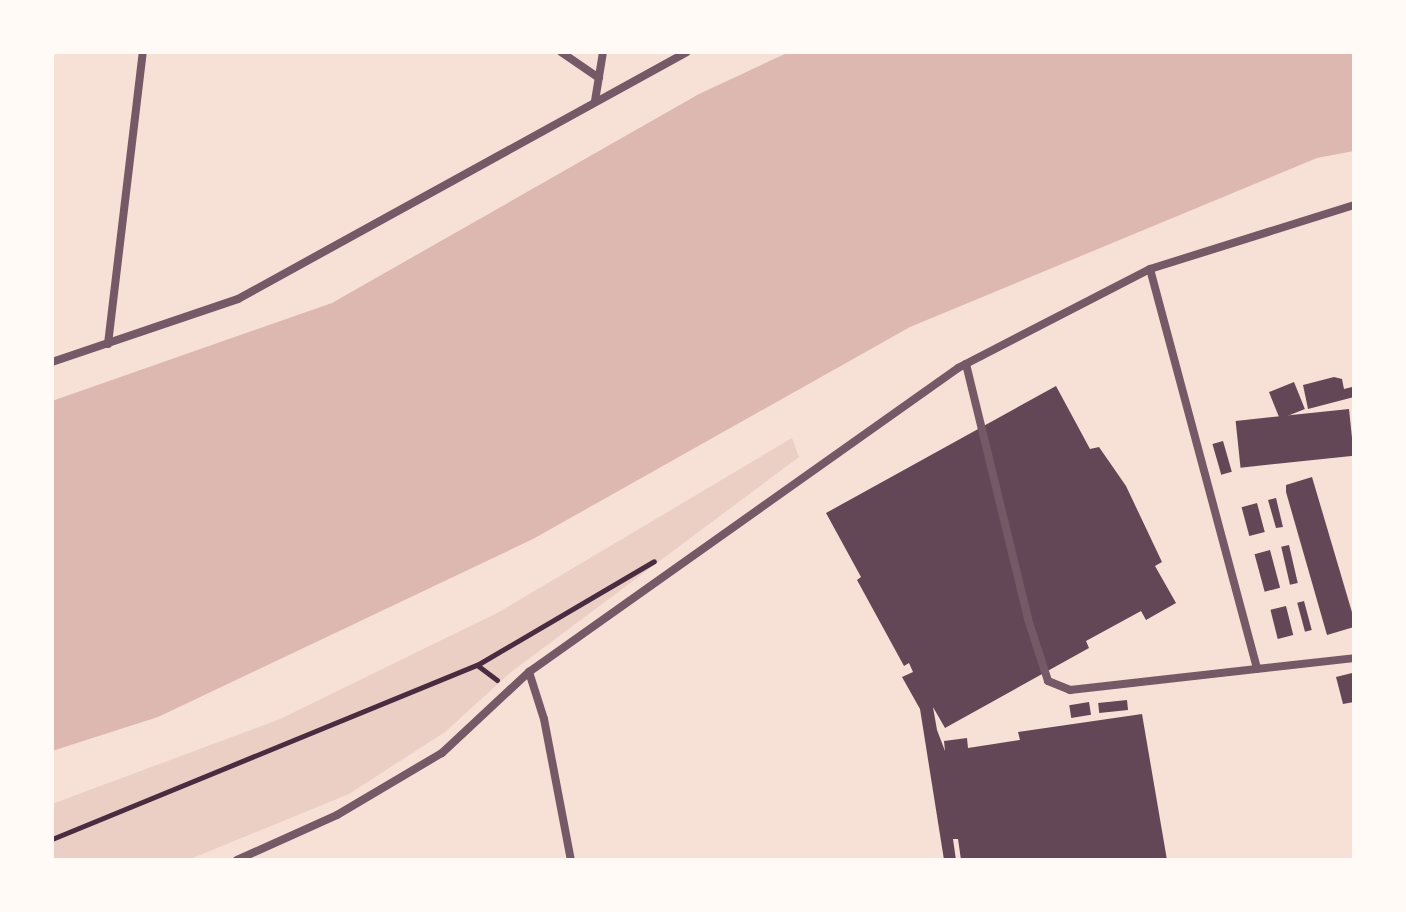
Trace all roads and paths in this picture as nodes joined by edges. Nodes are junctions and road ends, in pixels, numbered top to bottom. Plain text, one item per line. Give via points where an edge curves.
1 (143, 52) edge
2 (561, 52) edge
3 (603, 52) edge
4 (687, 52) edge
5 (599, 78) junction
6 (595, 101) junction
7 (1354, 205) edge
8 (1150, 269) junction
9 (108, 344) junction
10 (52, 362) edge
11 (966, 364) junction
12 (673, 570) junction
13 (1354, 658) edge
14 (1257, 669) junction
15 (529, 672) junction
16 (52, 839) edge
17 (237, 860) edge
18 (571, 860) edge

1 - 9 street
2 - 5 street
3 - 5 street
4 - 6 street
5 - 6 street
6 - 9 street via 238,299
7 - 8 street
8 - 11 street
8 - 14 street
9 - 10 street
11 - 12 street
11 - 14 street via 1048,681 1070,690
12 - 15 street
12 - 16 path via 652,560 477,665
13 - 14 street
15 - 17 street via 442,753 337,815
15 - 18 street via 544,719

